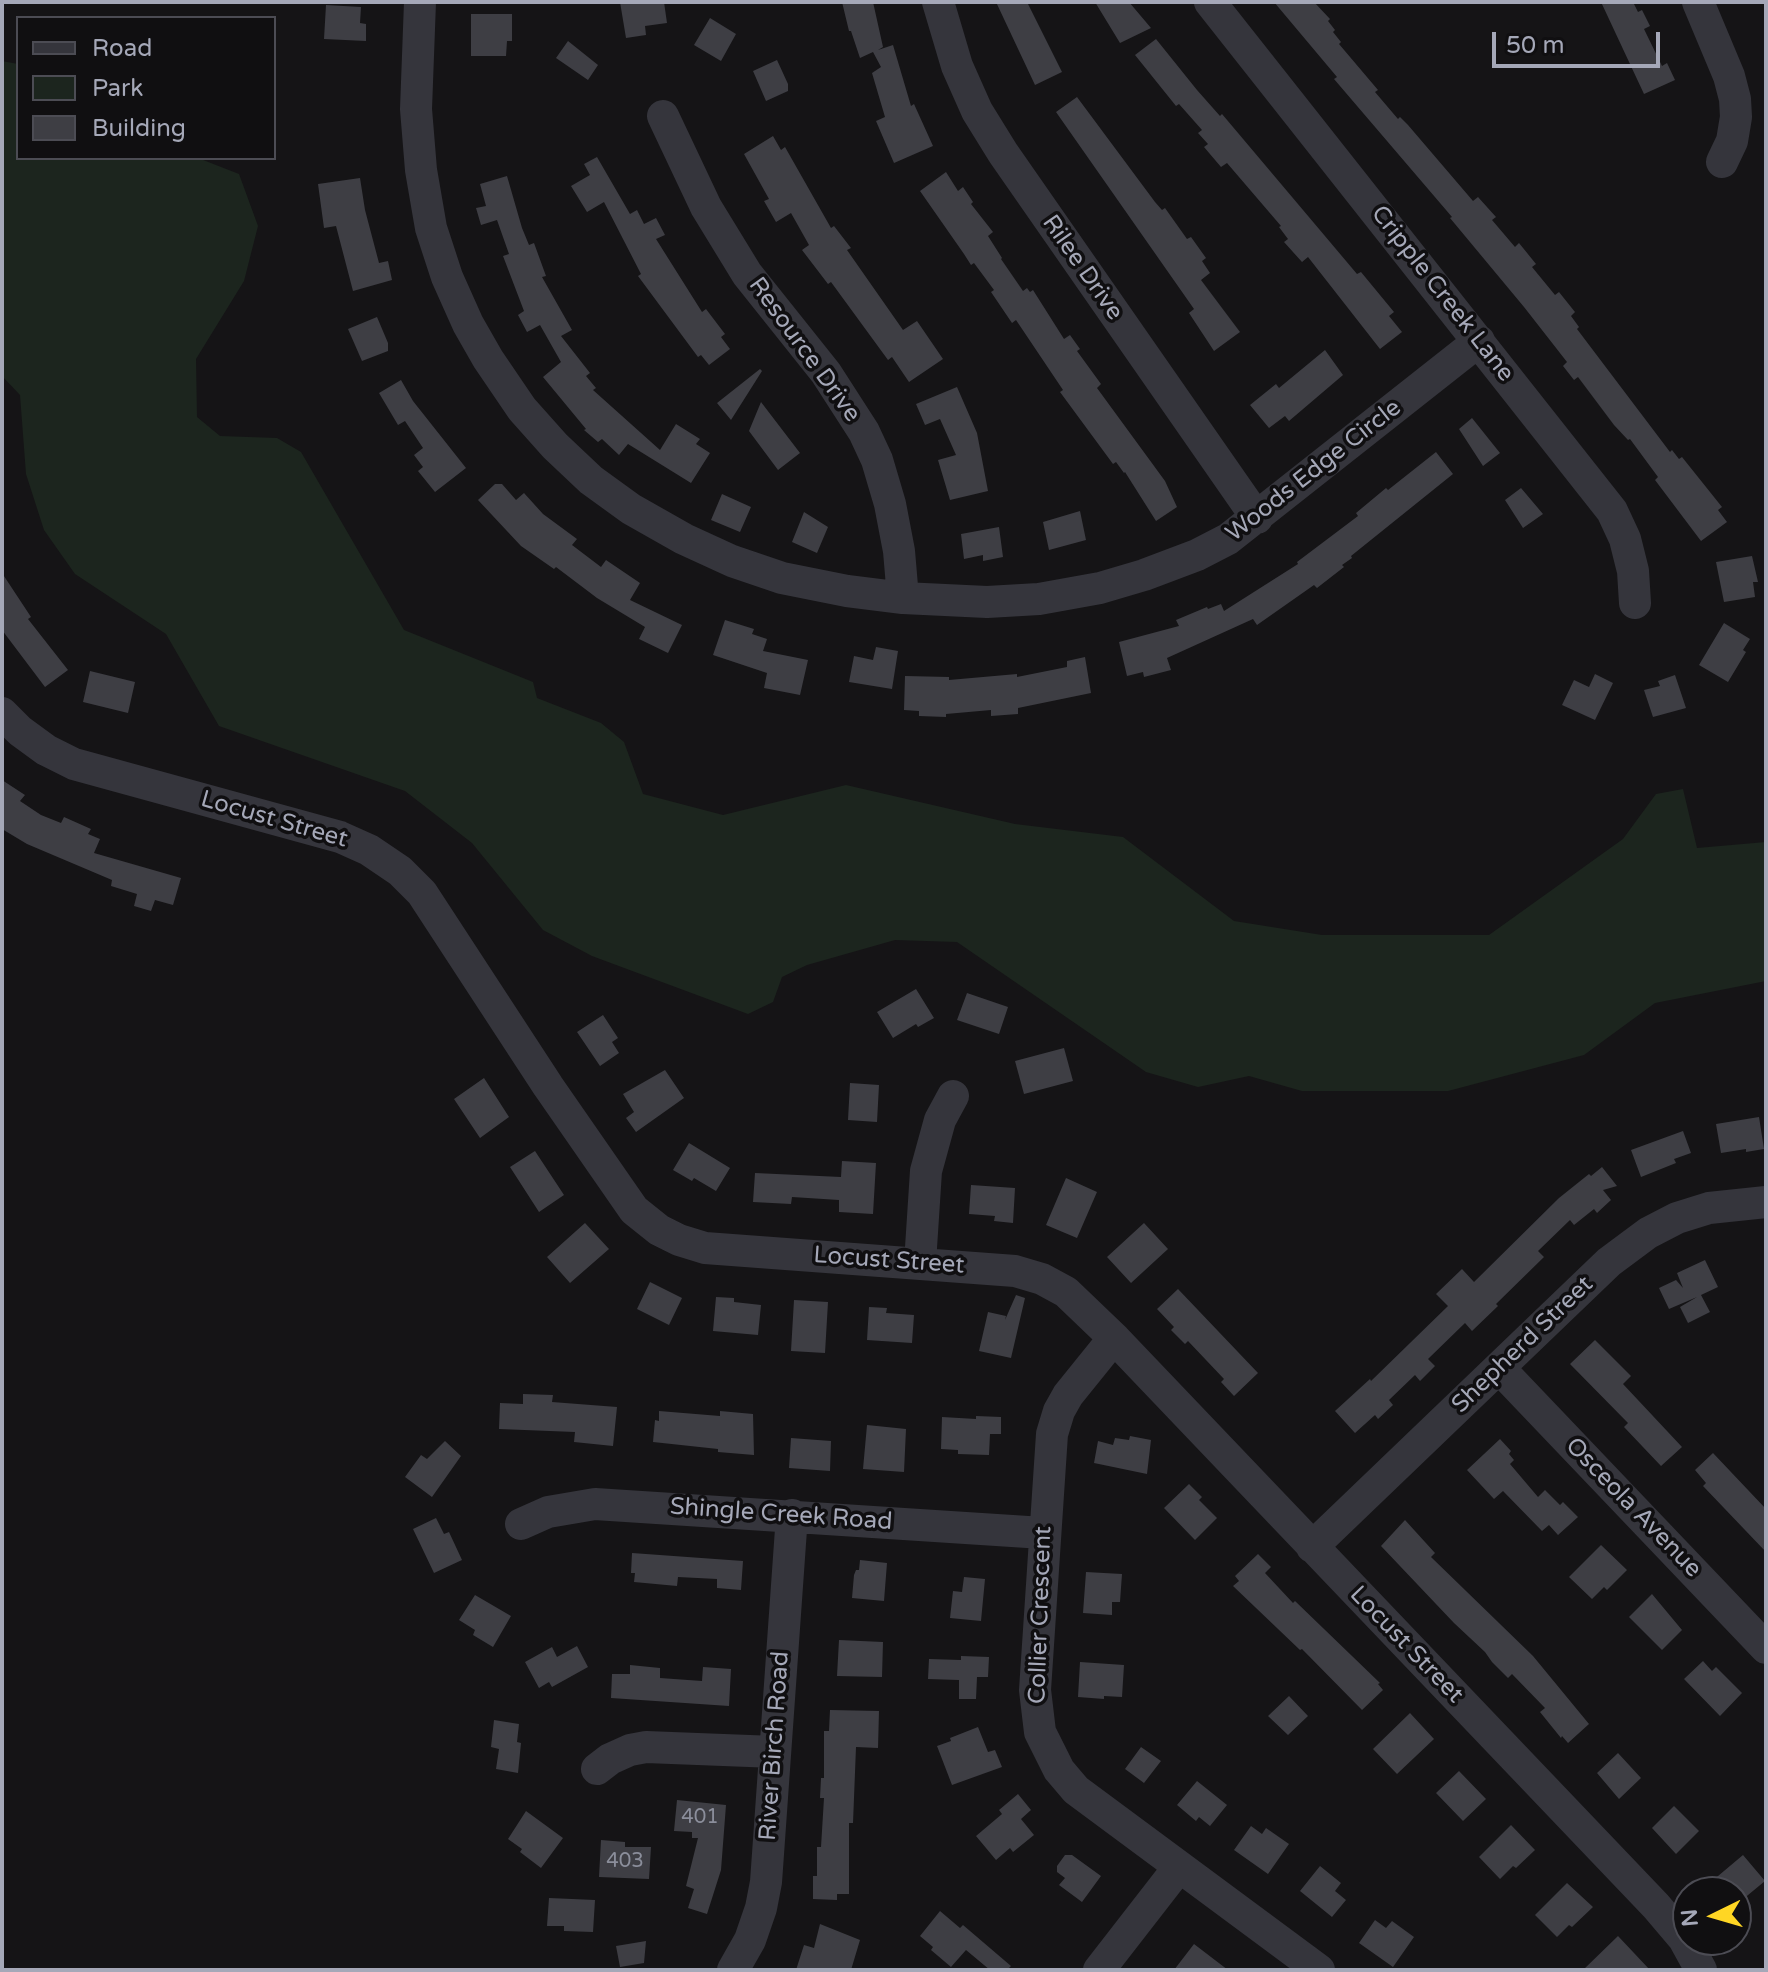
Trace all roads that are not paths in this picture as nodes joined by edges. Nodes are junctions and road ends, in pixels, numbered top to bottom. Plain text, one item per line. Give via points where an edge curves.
1 (420, 2) edge
2 (938, 2) edge
3 (1210, 2) edge
4 (1698, 2) edge
5 (663, 116) dead end
6 (1722, 162) dead end
7 (1479, 341) junction
8 (1257, 518) junction
9 (903, 598) junction
10 (1635, 603) dead end
11 (2, 713) edge
12 (953, 1096) dead end
13 (1766, 1202) edge
14 (920, 1263) junction
15 (1114, 1338) junction
16 (1500, 1369) junction
17 (792, 1515) junction
18 (521, 1524) dead end
19 (1043, 1533) junction
20 (1312, 1547) junction
21 (1766, 1648) edge
22 (775, 1752) junction
23 (597, 1769) dead end
24 (1179, 1867) junction
25 (733, 1970) edge
26 (1099, 1970) edge
27 (1319, 1970) edge
28 (1701, 1970) edge

1 - 9 street, Woods Edge Circle via 416,109 431,228 468,324 522,409 591,480 684,539 782,578
2 - 8 street, Rilee Drive via 977,111
3 - 7 street, Cripple Creek Lane
4 - 6 street via 1735,99 1732,141
5 - 9 street, Resource Drive via 706,207 747,274 826,373 864,432 890,504
7 - 8 street, Woods Edge Circle
7 - 10 street, Cripple Creek Lane via 1612,511 1633,571
8 - 9 street, Woods Edge Circle via 1197,555 1100,588 987,602
11 - 14 street, Locust Street via 46,750 74,764 340,837 400,871 422,893 634,1210 659,1230 705,1248
12 - 14 street via 940,1120 926,1171
13 - 16 street, Shepherd Street via 1709,1208 1648,1233 1609,1262
14 - 15 street, Locust Street via 993,1268 1042,1279 1084,1306
15 - 19 street, Collier Crescent via 1059,1411
15 - 20 street, Locust Street
16 - 20 street, Shepherd Street
16 - 21 street, Osceola Avenue
17 - 18 street, Shingle Creek Road via 595,1504 548,1512
17 - 19 street, Shingle Creek Road
17 - 22 street, River Birch Road
19 - 24 street, Collier Crescent via 1035,1690 1048,1752 1076,1790
20 - 28 street, Locust Street via 1656,1906
22 - 23 street via 646,1747
22 - 25 street, River Birch Road via 764,1895 750,1940
24 - 26 street
24 - 27 street, Collier Crescent

